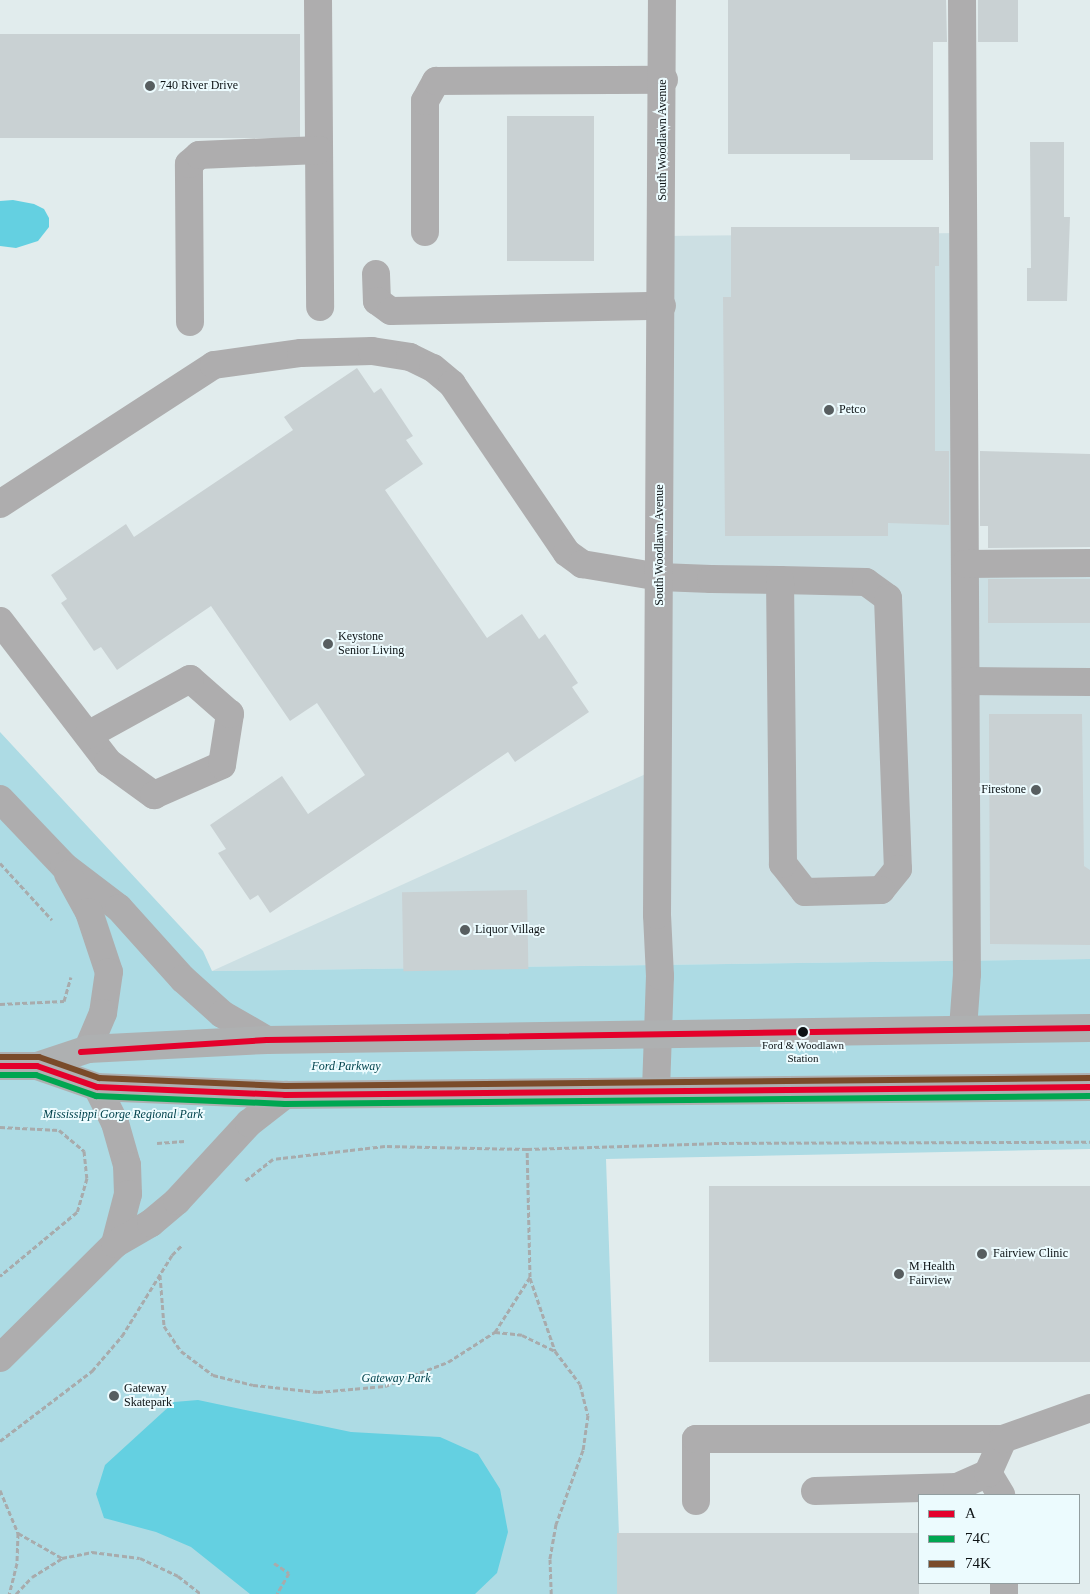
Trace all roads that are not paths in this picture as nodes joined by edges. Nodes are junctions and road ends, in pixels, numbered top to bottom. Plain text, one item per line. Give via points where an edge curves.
1 (318, 0) edge
2 (662, 0) edge
3 (962, 0) edge
4 (664, 80) junction
5 (319, 150) junction
6 (425, 232) dead end
7 (376, 274) dead end
8 (662, 306) junction
9 (320, 307) dead end
10 (190, 322) dead end
11 (0, 504) edge
12 (1090, 563) edge
13 (965, 564) junction
14 (660, 577) junction
15 (780, 580) junction
16 (0, 621) edge
17 (966, 680) junction
18 (1090, 682) edge
19 (88, 735) junction
20 (0, 799) edge
21 (64, 866) junction
22 (1090, 1028) edge
23 (963, 1029) junction
24 (656, 1037) junction
25 (267, 1040) junction
26 (88, 1049) junction
27 (0, 1066) edge
28 (37, 1066) junction
29 (96, 1087) junction
30 (1090, 1087) edge
31 (656, 1090) junction
32 (285, 1095) junction
33 (115, 1244) junction
34 (0, 1358) edge
35 (1090, 1408) edge
36 (1003, 1439) junction
37 (995, 1484) edge
38 (815, 1491) dead end
39 (696, 1501) dead end

1 - 5 street
2 - 4 street, South Woodlawn Avenue
3 - 13 street
4 - 6 street via 436,81 425,101
4 - 8 street, South Woodlawn Avenue
5 - 9 street
5 - 10 street via 199,155 189,164
7 - 8 street via 377,302 391,311
8 - 14 street, South Woodlawn Avenue
11 - 14 street via 214,365 301,353 372,351 410,357 433,368 452,384 568,553 582,564
12 - 13 street
13 - 17 street
14 - 15 street
14 - 24 street, South Woodlawn Avenue via 657,915 660,976
15 - 15 street via 866,582 888,598 898,870 881,890 804,892 783,864
16 - 19 street
17 - 18 street
17 - 23 street via 967,974
19 - 19 street via 108,762 154,795 222,765 230,714 190,679
20 - 21 street
21 - 25 street via 119,908 183,978 222,1014
21 - 26 street via 89,912 108,972 103,1013
22 - 23 main road
23 - 24 main road
24 - 25 main road
24 - 31 street, South Woodlawn Avenue
25 - 26 main road
26 - 28 main road
27 - 28 main road
28 - 29 main road
29 - 32 main road
29 - 33 street via 122,1147 128,1194
30 - 31 main road
31 - 32 main road
32 - 33 street via 249,1123 177,1201 151,1223
33 - 34 street
35 - 36 street
36 - 37 street
36 - 39 street via 696,1439
37 - 38 street via 957,1488

